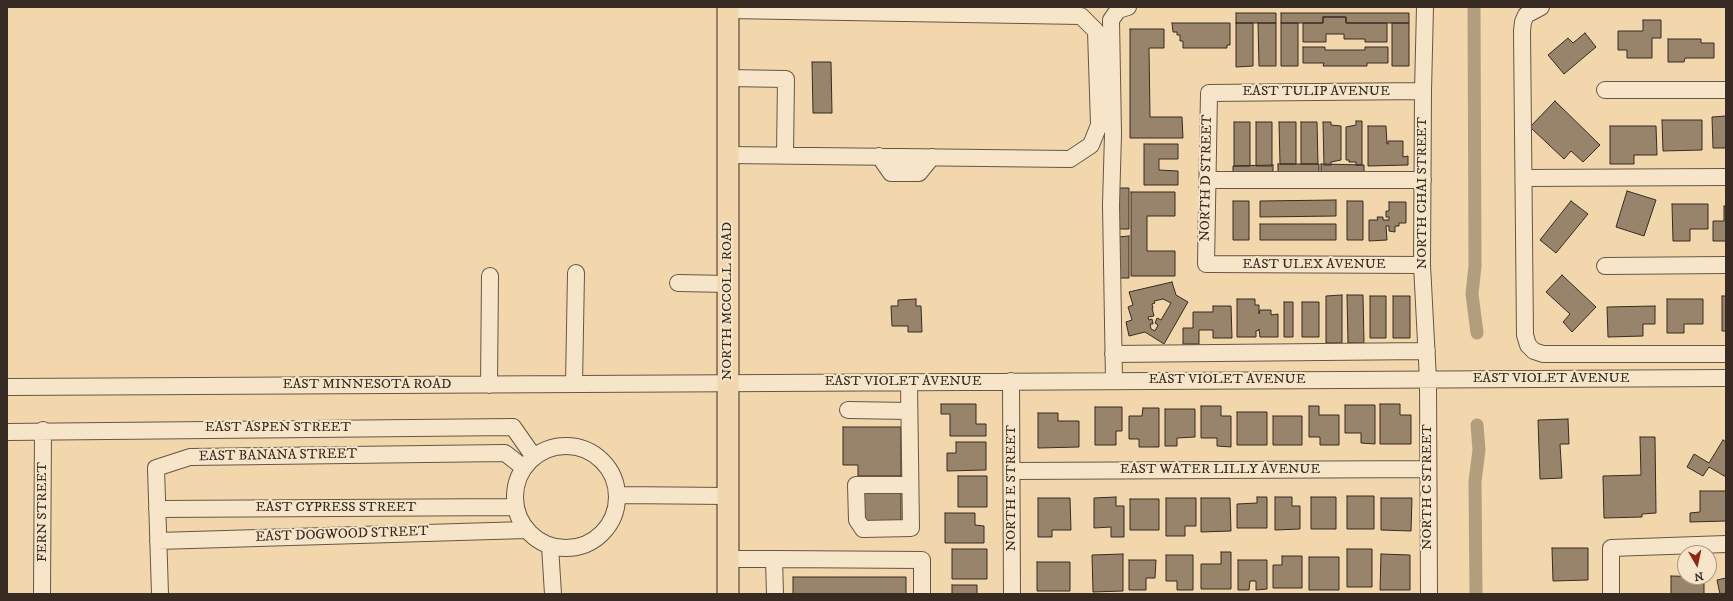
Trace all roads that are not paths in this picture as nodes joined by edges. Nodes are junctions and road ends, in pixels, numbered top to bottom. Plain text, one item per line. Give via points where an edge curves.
1 (1128, 7) edge
2 (1425, 7) edge
3 (1541, 7) edge
4 (728, 8) edge
5 (728, 78) junction
6 (1605, 90) dead end
7 (1726, 90) edge
8 (1423, 91) junction
9 (1209, 93) joint
10 (728, 155) junction
11 (785, 155) junction
12 (1726, 177) edge
13 (1524, 178) junction
14 (1207, 180) junction
15 (1423, 180) junction
16 (1206, 264) joint
17 (1726, 265) edge
18 (1422, 266) junction
19 (1605, 266) dead end
20 (576, 273) dead end
21 (490, 276) dead end
22 (678, 283) dead end
23 (728, 284) junction
24 (1427, 351) junction
25 (1113, 354) junction
26 (1726, 354) edge
27 (1726, 378) edge
28 (1428, 380) junction
29 (1114, 381) junction
30 (909, 382) junction
31 (1011, 382) junction
32 (574, 384) junction
33 (728, 384) junction
34 (489, 385) junction
35 (7, 387) edge
36 (848, 410) dead end
37 (909, 412) junction
38 (43, 430) junction
39 (7, 432) edge
40 (529, 462) junction
41 (1428, 469) junction
42 (1012, 471) junction
43 (910, 485) dead end
44 (618, 495) junction
45 (728, 496) junction
46 (515, 507) junction
47 (157, 509) junction
48 (526, 530) junction
49 (158, 541) junction
50 (1726, 544) edge
51 (550, 546) junction
52 (728, 559) junction
53 (774, 559) junction
54 (42, 594) edge
55 (160, 594) edge
56 (553, 594) edge
57 (728, 594) edge
58 (775, 594) edge
59 (922, 594) edge
60 (1012, 594) edge
61 (1429, 594) edge
62 (1611, 594) edge

1 - 25 street via 1118,10 1111,20
2 - 8 street, NORTH CHAI STREET
3 - 13 street via 1526,15 1523,22
4 - 5 main road, NORTH MCCOLL ROAD
4 - 11 street via 1081,16 1096,31 1099,126 1091,145 1070,159
5 - 10 main road, NORTH MCCOLL ROAD
5 - 11 street via 786,79
6 - 7 street
8 - 9 street, EAST TULIP AVENUE
8 - 15 street, NORTH CHAI STREET
9 - 14 street, NORTH D STREET
10 - 11 street
10 - 23 main road, NORTH MCCOLL ROAD
12 - 13 street
13 - 26 street via 1525,335 1528,345 1543,354
14 - 15 street
14 - 16 street, NORTH D STREET
15 - 18 street, NORTH CHAI STREET
16 - 18 street, EAST ULEX AVENUE
17 - 19 street
18 - 24 street, NORTH CHAI STREET
20 - 32 street
21 - 34 street
22 - 23 street
23 - 33 main road, NORTH MCCOLL ROAD
24 - 25 street
24 - 28 street, NORTH CHAI STREET
25 - 29 street
27 - 28 street, EAST VIOLET AVENUE
28 - 29 street, EAST VIOLET AVENUE
28 - 41 street, NORTH C STREET
29 - 31 street, EAST VIOLET AVENUE
30 - 31 street, EAST VIOLET AVENUE
30 - 33 street, EAST VIOLET AVENUE
30 - 37 street
31 - 42 street, NORTH E STREET
32 - 33 street, EAST MINNESOTA ROAD
32 - 34 street, EAST MINNESOTA ROAD
33 - 45 main road, NORTH MCCOLL ROAD
34 - 35 street, EAST MINNESOTA ROAD
36 - 37 street
37 - 43 street
38 - 39 street, EAST ASPEN STREET
38 - 40 street, EAST ASPEN STREET via 513,427
38 - 54 street, FERN STREET
40 - 44 street via 548,449 564,446 580,448 595,454 607,465 615,479
40 - 46 street via 517,480 514,493
40 - 47 street, EAST BANANA STREET via 505,453 190,458 156,468
41 - 42 street, EAST WATER LILLY AVENUE
41 - 61 street, NORTH C STREET
42 - 60 street, NORTH E STREET
44 - 45 street
44 - 51 street via 616,512 609,526 597,539 583,546 566,549
45 - 52 main road, NORTH MCCOLL ROAD
46 - 47 street, EAST CYPRESS STREET
46 - 48 street
47 - 49 street, EAST BANANA STREET
48 - 49 street, EAST DOGWOOD STREET
48 - 51 street via 537,540
49 - 55 street, EAST BANANA STREET
50 - 62 street via 1611,548
51 - 56 street
52 - 53 street
52 - 57 main road, NORTH MCCOLL ROAD
53 - 58 street
53 - 59 street via 922,560

